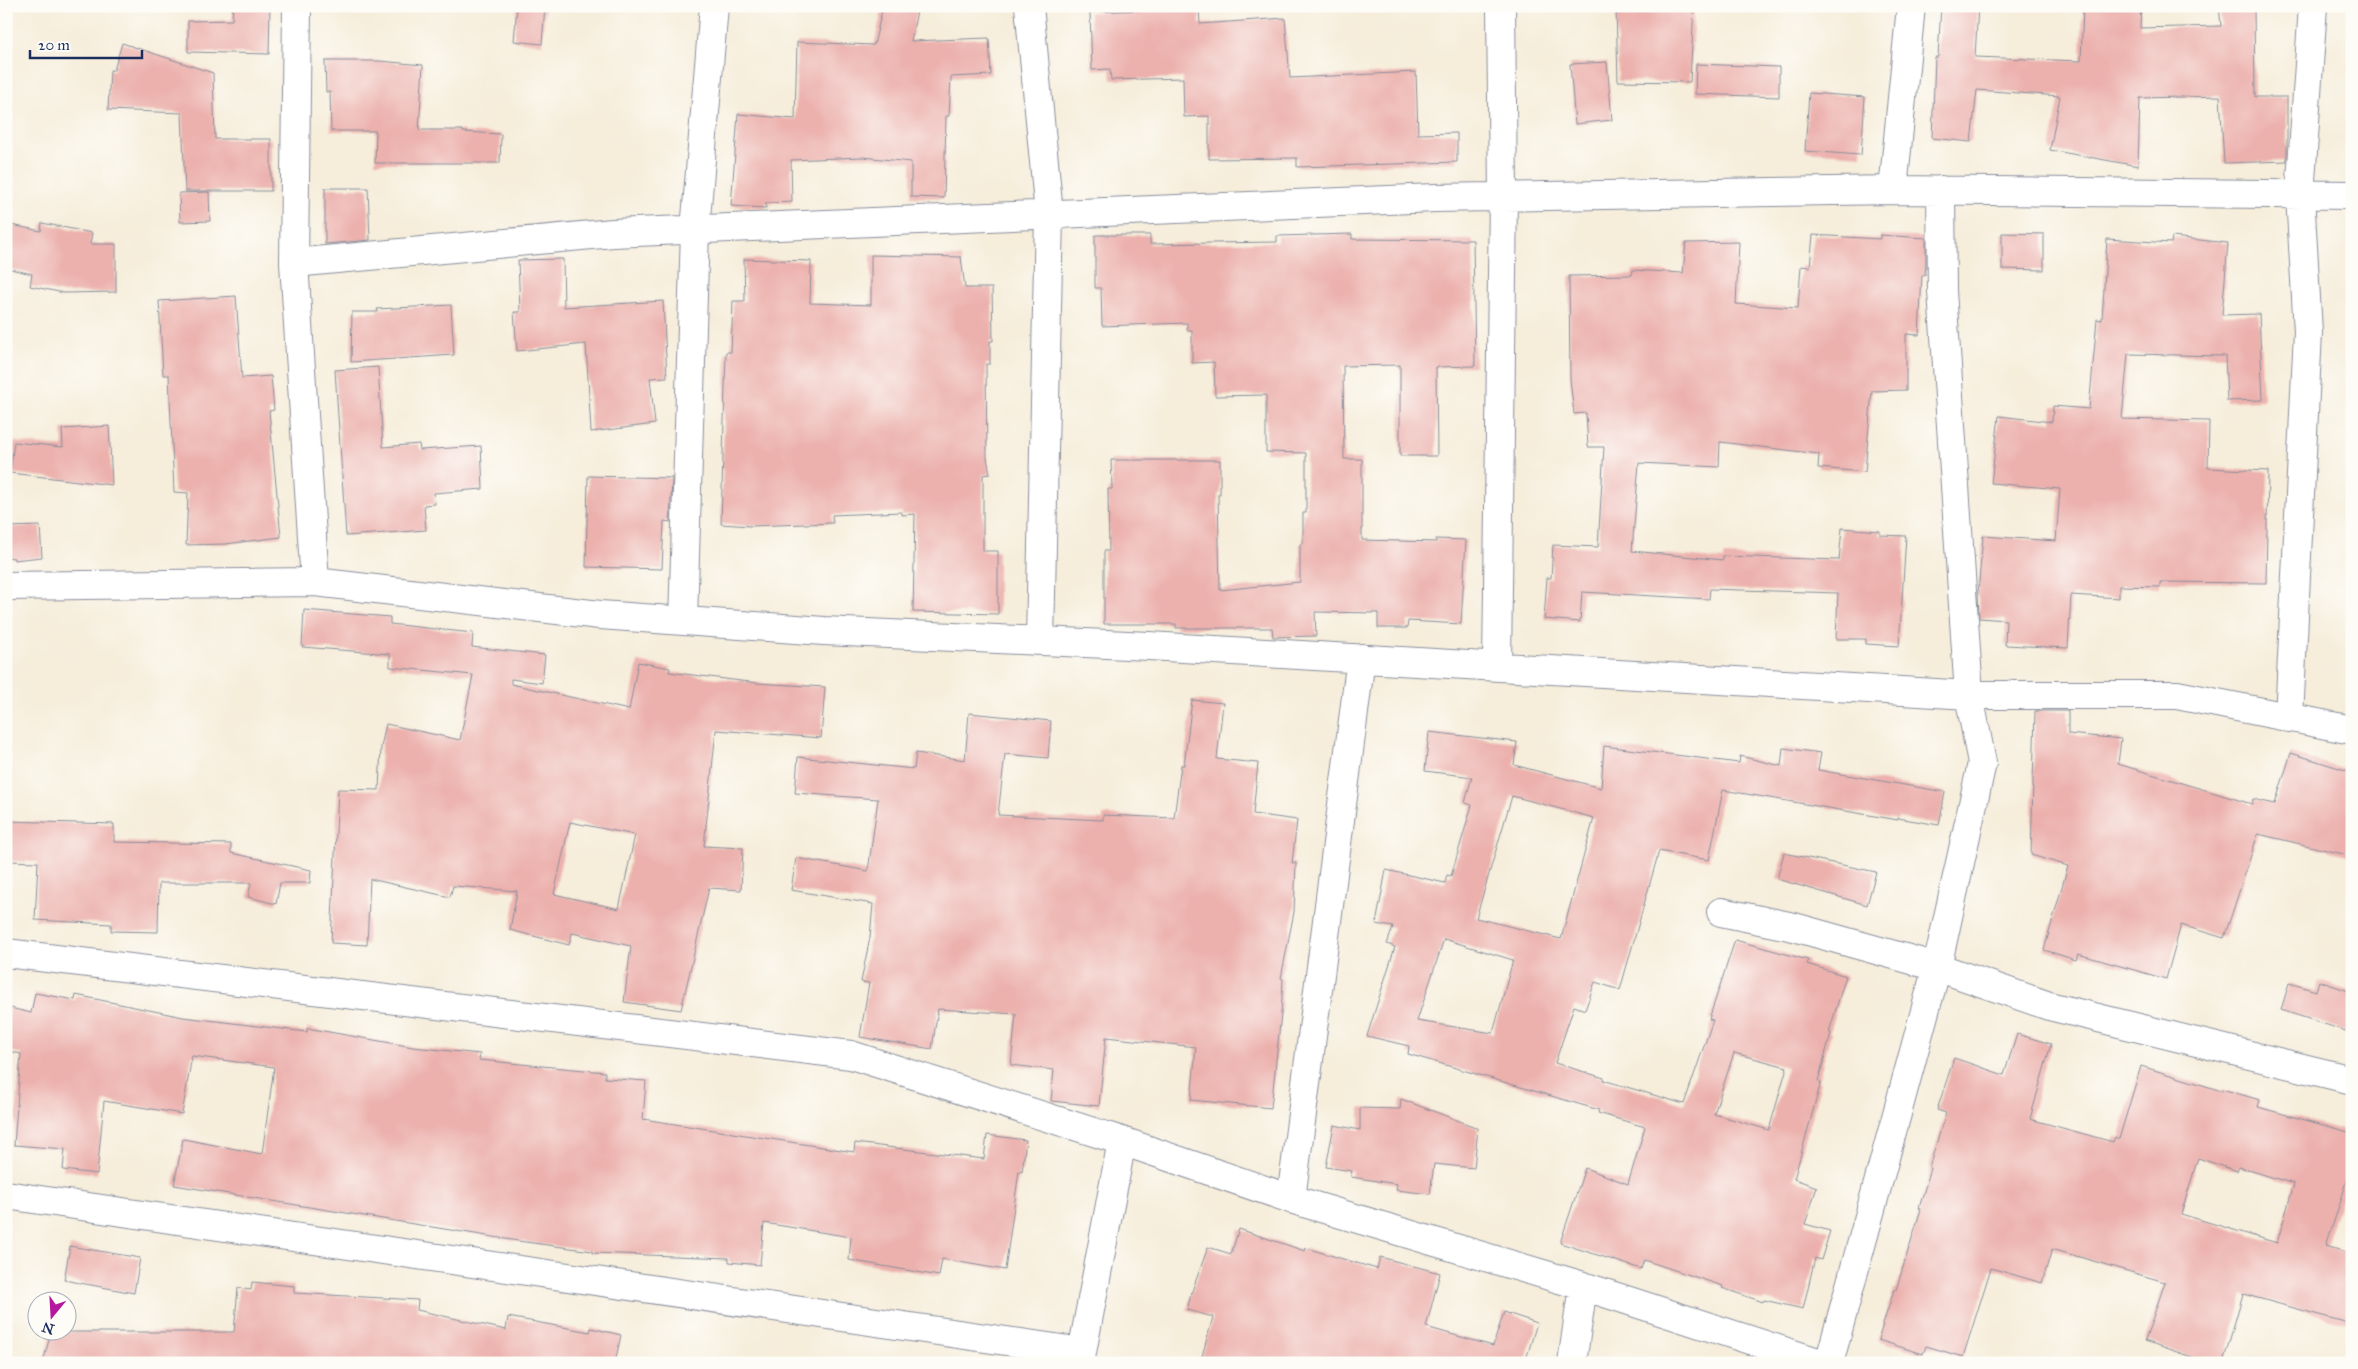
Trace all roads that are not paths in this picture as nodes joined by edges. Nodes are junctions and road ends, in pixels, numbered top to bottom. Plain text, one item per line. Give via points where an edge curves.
1 (297, 6) edge
2 (714, 6) edge
3 (1029, 6) edge
4 (1501, 6) edge
5 (1911, 6) edge
6 (2313, 6) edge
7 (1893, 190) junction
8 (1941, 190) junction
9 (2300, 195) junction
10 (2352, 195) edge
11 (1503, 196) junction
12 (1049, 214) junction
13 (695, 230) junction
14 (294, 262) junction
15 (316, 582) junction
16 (6, 586) edge
17 (683, 621) junction
18 (1040, 641) junction
19 (1361, 658) junction
20 (1497, 666) junction
21 (1969, 695) junction
22 (2289, 718) junction
23 (2352, 730) edge
24 (1722, 912) dead end
25 (6, 953) edge
26 (1937, 967) junction
27 (2352, 1080) edge
28 (1122, 1141) junction
29 (6, 1195) edge
30 (1291, 1199) junction
31 (1583, 1286) junction
32 (1081, 1357) edge
33 (1572, 1363) edge
34 (1821, 1363) edge
35 (1828, 1363) edge

1 - 14 street
2 - 13 street
3 - 12 street
4 - 11 street
5 - 7 street
6 - 9 street
7 - 8 street
7 - 11 street
8 - 9 street
8 - 21 street via 1942,291
9 - 10 street
9 - 22 street via 2308,332
11 - 12 street
11 - 20 street
12 - 13 street
12 - 18 street
13 - 14 street via 613,233
13 - 17 street
14 - 15 street
15 - 16 street
15 - 17 street
17 - 18 street
18 - 19 street
19 - 20 street
19 - 30 street
20 - 21 street
21 - 22 street via 2177,695
21 - 26 street via 1982,763
22 - 23 street
24 - 26 street via 1794,927
25 - 28 street via 851,1054
26 - 27 street via 2049,1006
26 - 35 street
28 - 30 street
28 - 32 street
29 - 32 street
30 - 31 street
31 - 33 street
31 - 34 street

